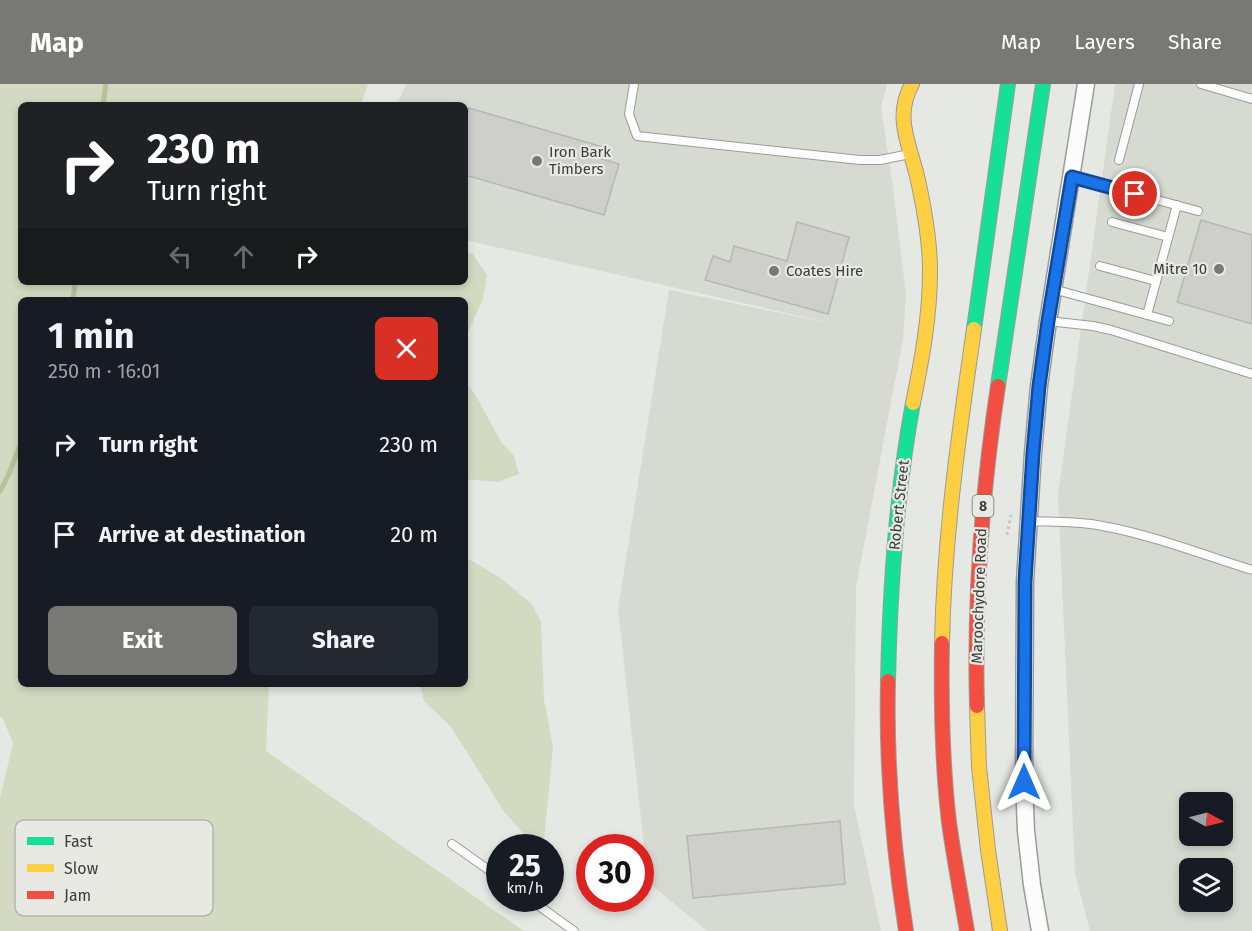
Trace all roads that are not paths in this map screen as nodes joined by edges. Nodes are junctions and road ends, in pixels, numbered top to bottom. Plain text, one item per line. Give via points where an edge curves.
1 (634, 84) edge
2 (912, 84) edge
3 (1008, 84) edge
4 (1043, 84) edge
5 (1086, 84) edge
6 (1139, 84) edge
7 (1201, 84) edge
8 (1252, 99) edge
9 (910, 154) junction
10 (1119, 160) dead end
11 (1072, 177) junction
12 (1177, 205) junction
13 (1198, 211) dead end
14 (1112, 222) dead end
15 (1168, 237) junction
16 (1100, 266) dead end
17 (1156, 281) junction
18 (1053, 289) junction
19 (1147, 315) junction
20 (1048, 321) junction
21 (1169, 321) dead end
22 (1252, 374) edge
23 (1028, 522) junction
24 (1252, 570) edge
25 (452, 844) dead end
26 (486, 868) edge
27 (548, 912) edge
28 (574, 931) edge
29 (906, 931) edge
30 (967, 931) edge
31 (1000, 931) edge
32 (1040, 931) edge

1 - 9 lane via 629,114 637,136 860,160
2 - 9 main road, Robert Street via 902,113
3 - 30 main road, 8 via 957,450 945,577 942,672 946,789
4 - 31 main road, Maroochydore Road / 8 via 993,421 978,566 979,767
5 - 11 street
6 - 10 lane
7 - 8 lane
9 - 29 main road, Robert Street via 923,202 930,272 926,332 896,529 886,711 891,828
11 - 12 lane
11 - 18 street
12 - 13 lane
12 - 15 lane
14 - 15 lane
15 - 17 lane
16 - 17 lane
17 - 19 lane
18 - 19 lane
18 - 20 street
19 - 21 lane
20 - 22 lane via 1111,330
20 - 23 street
23 - 24 lane via 1070,522 1130,532
23 - 32 street via 1024,782 1026,831
25 - 26 lane
27 - 28 lane

